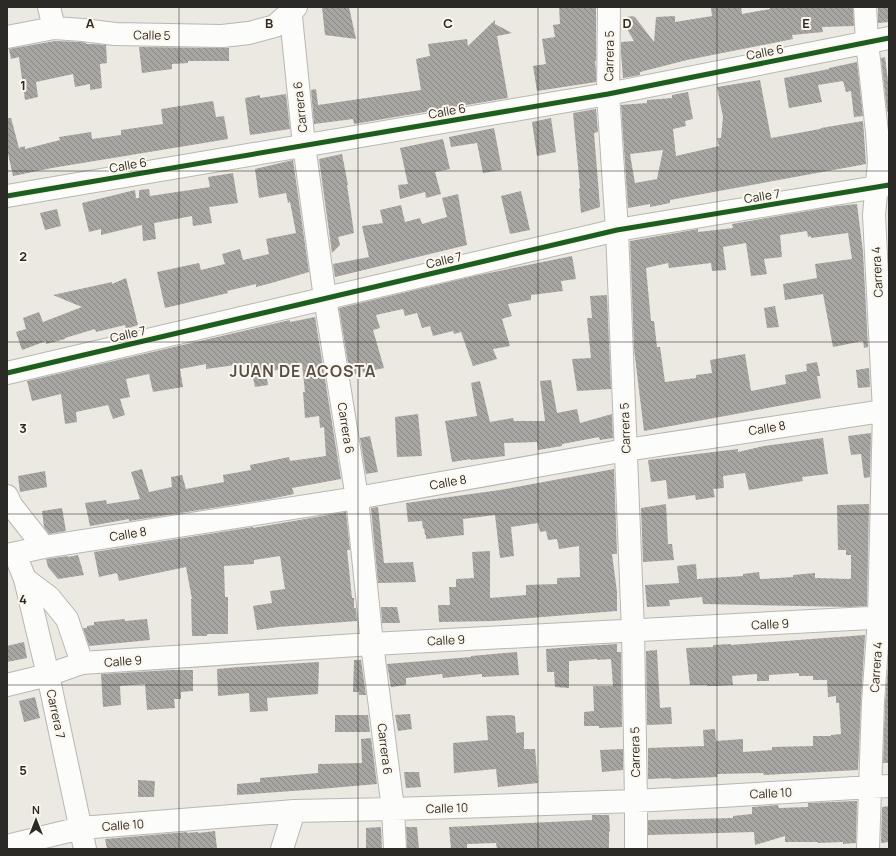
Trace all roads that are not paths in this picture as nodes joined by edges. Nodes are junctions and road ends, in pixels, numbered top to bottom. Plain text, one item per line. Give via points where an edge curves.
1 (49, 7) edge
2 (609, 7) edge
3 (865, 7) edge
4 (292, 8) edge
5 (54, 28) junction
6 (7, 38) edge
7 (889, 38) edge
8 (867, 42) junction
9 (608, 94) junction
10 (883, 131) edge
11 (304, 145) junction
12 (883, 186) edge
13 (7, 196) edge
14 (617, 230) junction
15 (325, 298) junction
16 (7, 373) edge
17 (887, 410) edge
18 (626, 450) junction
19 (7, 496) edge
20 (356, 498) junction
21 (44, 547) junction
22 (11, 554) edge
23 (24, 579) junction
24 (884, 618) edge
25 (633, 631) junction
26 (372, 644) junction
27 (82, 664) junction
28 (48, 675) junction
29 (7, 685) edge
30 (880, 786) edge
31 (636, 801) junction
32 (393, 810) junction
33 (294, 811) junction
34 (81, 828) junction
35 (7, 846) edge
36 (86, 849) edge
37 (282, 849) edge
38 (395, 849) edge
39 (636, 849) edge
40 (868, 849) edge

1 - 5 street
2 - 9 street, Carrera 5
3 - 8 street, Carrera 4
4 - 5 street, Calle 5 via 275,26 249,33 222,36 115,34
4 - 11 street, Carrera 6
5 - 6 street, Calle 5
7 - 8 street, Calle 6
8 - 9 street, Calle 6
8 - 10 street, Carrera 4
9 - 11 street, Calle 6
9 - 14 street, Carrera 5
10 - 12 street, Carrera 4 via 879,162
11 - 13 street, Calle 6
11 - 15 street, Carrera 6
12 - 14 street, Calle 7
12 - 17 street, Carrera 4 via 874,215
14 - 15 street, Calle 7
14 - 18 street, Carrera 5
15 - 16 street, Calle 7
15 - 20 street, Carrera 6
17 - 18 street, Calle 8
17 - 24 street, Carrera 4
18 - 20 street, Calle 8
18 - 25 street, Carrera 5
19 - 21 street via 11,505
20 - 21 street, Calle 8
20 - 26 street, Carrera 6
21 - 22 street, Calle 8
22 - 23 street, Carrera 7
23 - 27 street via 50,597 67,619
23 - 28 street, Carrera 7
24 - 25 street, Calle 9
24 - 30 street, Carrera 4 via 873,702
25 - 26 street, Calle 9
25 - 31 street, Carrera 5
26 - 27 street, Calle 9
26 - 32 street, Carrera 6
27 - 28 street, Calle 9
28 - 29 street, Calle 9
28 - 34 street, Carrera 7
30 - 31 street, Calle 10
30 - 40 street, Carrera 4
31 - 32 street, Calle 10
31 - 39 street, Carrera 5
32 - 33 street, Calle 10
32 - 38 street, Carrera 6
33 - 34 street, Calle 10
33 - 37 street
34 - 35 street, Calle 10
34 - 36 street, Carrera 7

